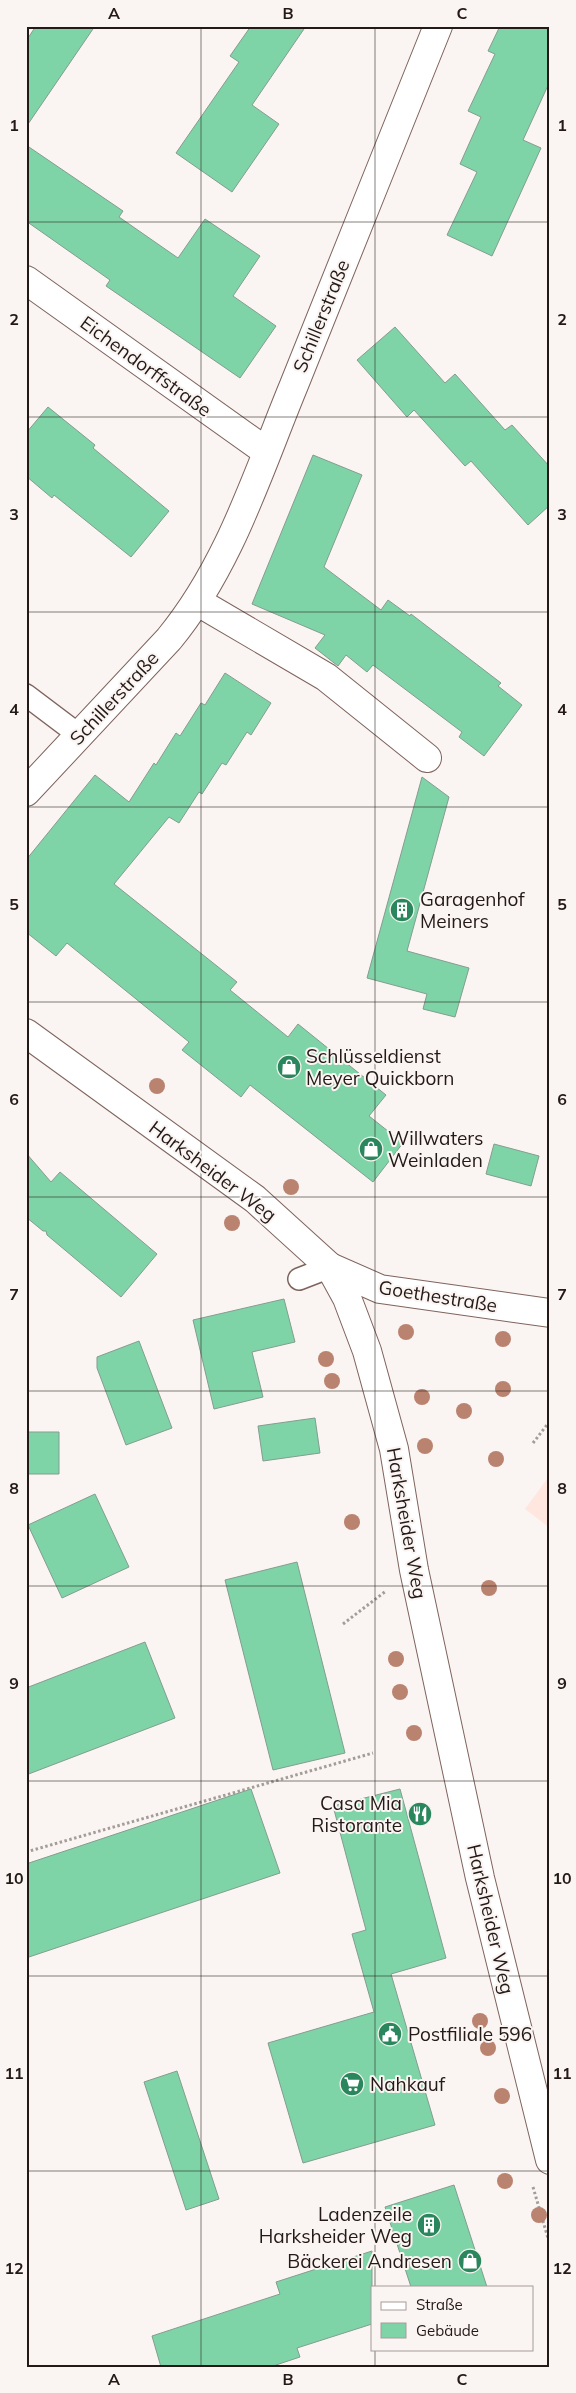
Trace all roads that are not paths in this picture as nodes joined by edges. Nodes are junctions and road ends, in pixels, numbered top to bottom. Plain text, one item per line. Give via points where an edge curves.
1 (438, 26) edge
2 (26, 280) edge
3 (267, 452) junction
4 (198, 602) junction
5 (26, 695) edge
6 (79, 735) junction
7 (427, 758) dead end
8 (26, 792) edge
9 (26, 1033) edge
10 (330, 1267) junction
11 (299, 1279) dead end
12 (550, 1313) edge
13 (550, 2160) edge

1 - 3 street, Schillerstraße
2 - 3 street, Eichendorffstraße
3 - 4 street, Schillerstraße via 223,558
4 - 6 street, Schillerstraße via 169,639
4 - 7 street via 326,677
5 - 6 lane
6 - 8 street, Schillerstraße
9 - 10 street, Harksheider Weg via 255,1199
10 - 11 lane
10 - 12 street, Goethestraße via 380,1290
10 - 13 street, Harksheider Weg via 367,1351 392,1440 414,1570 480,1878

